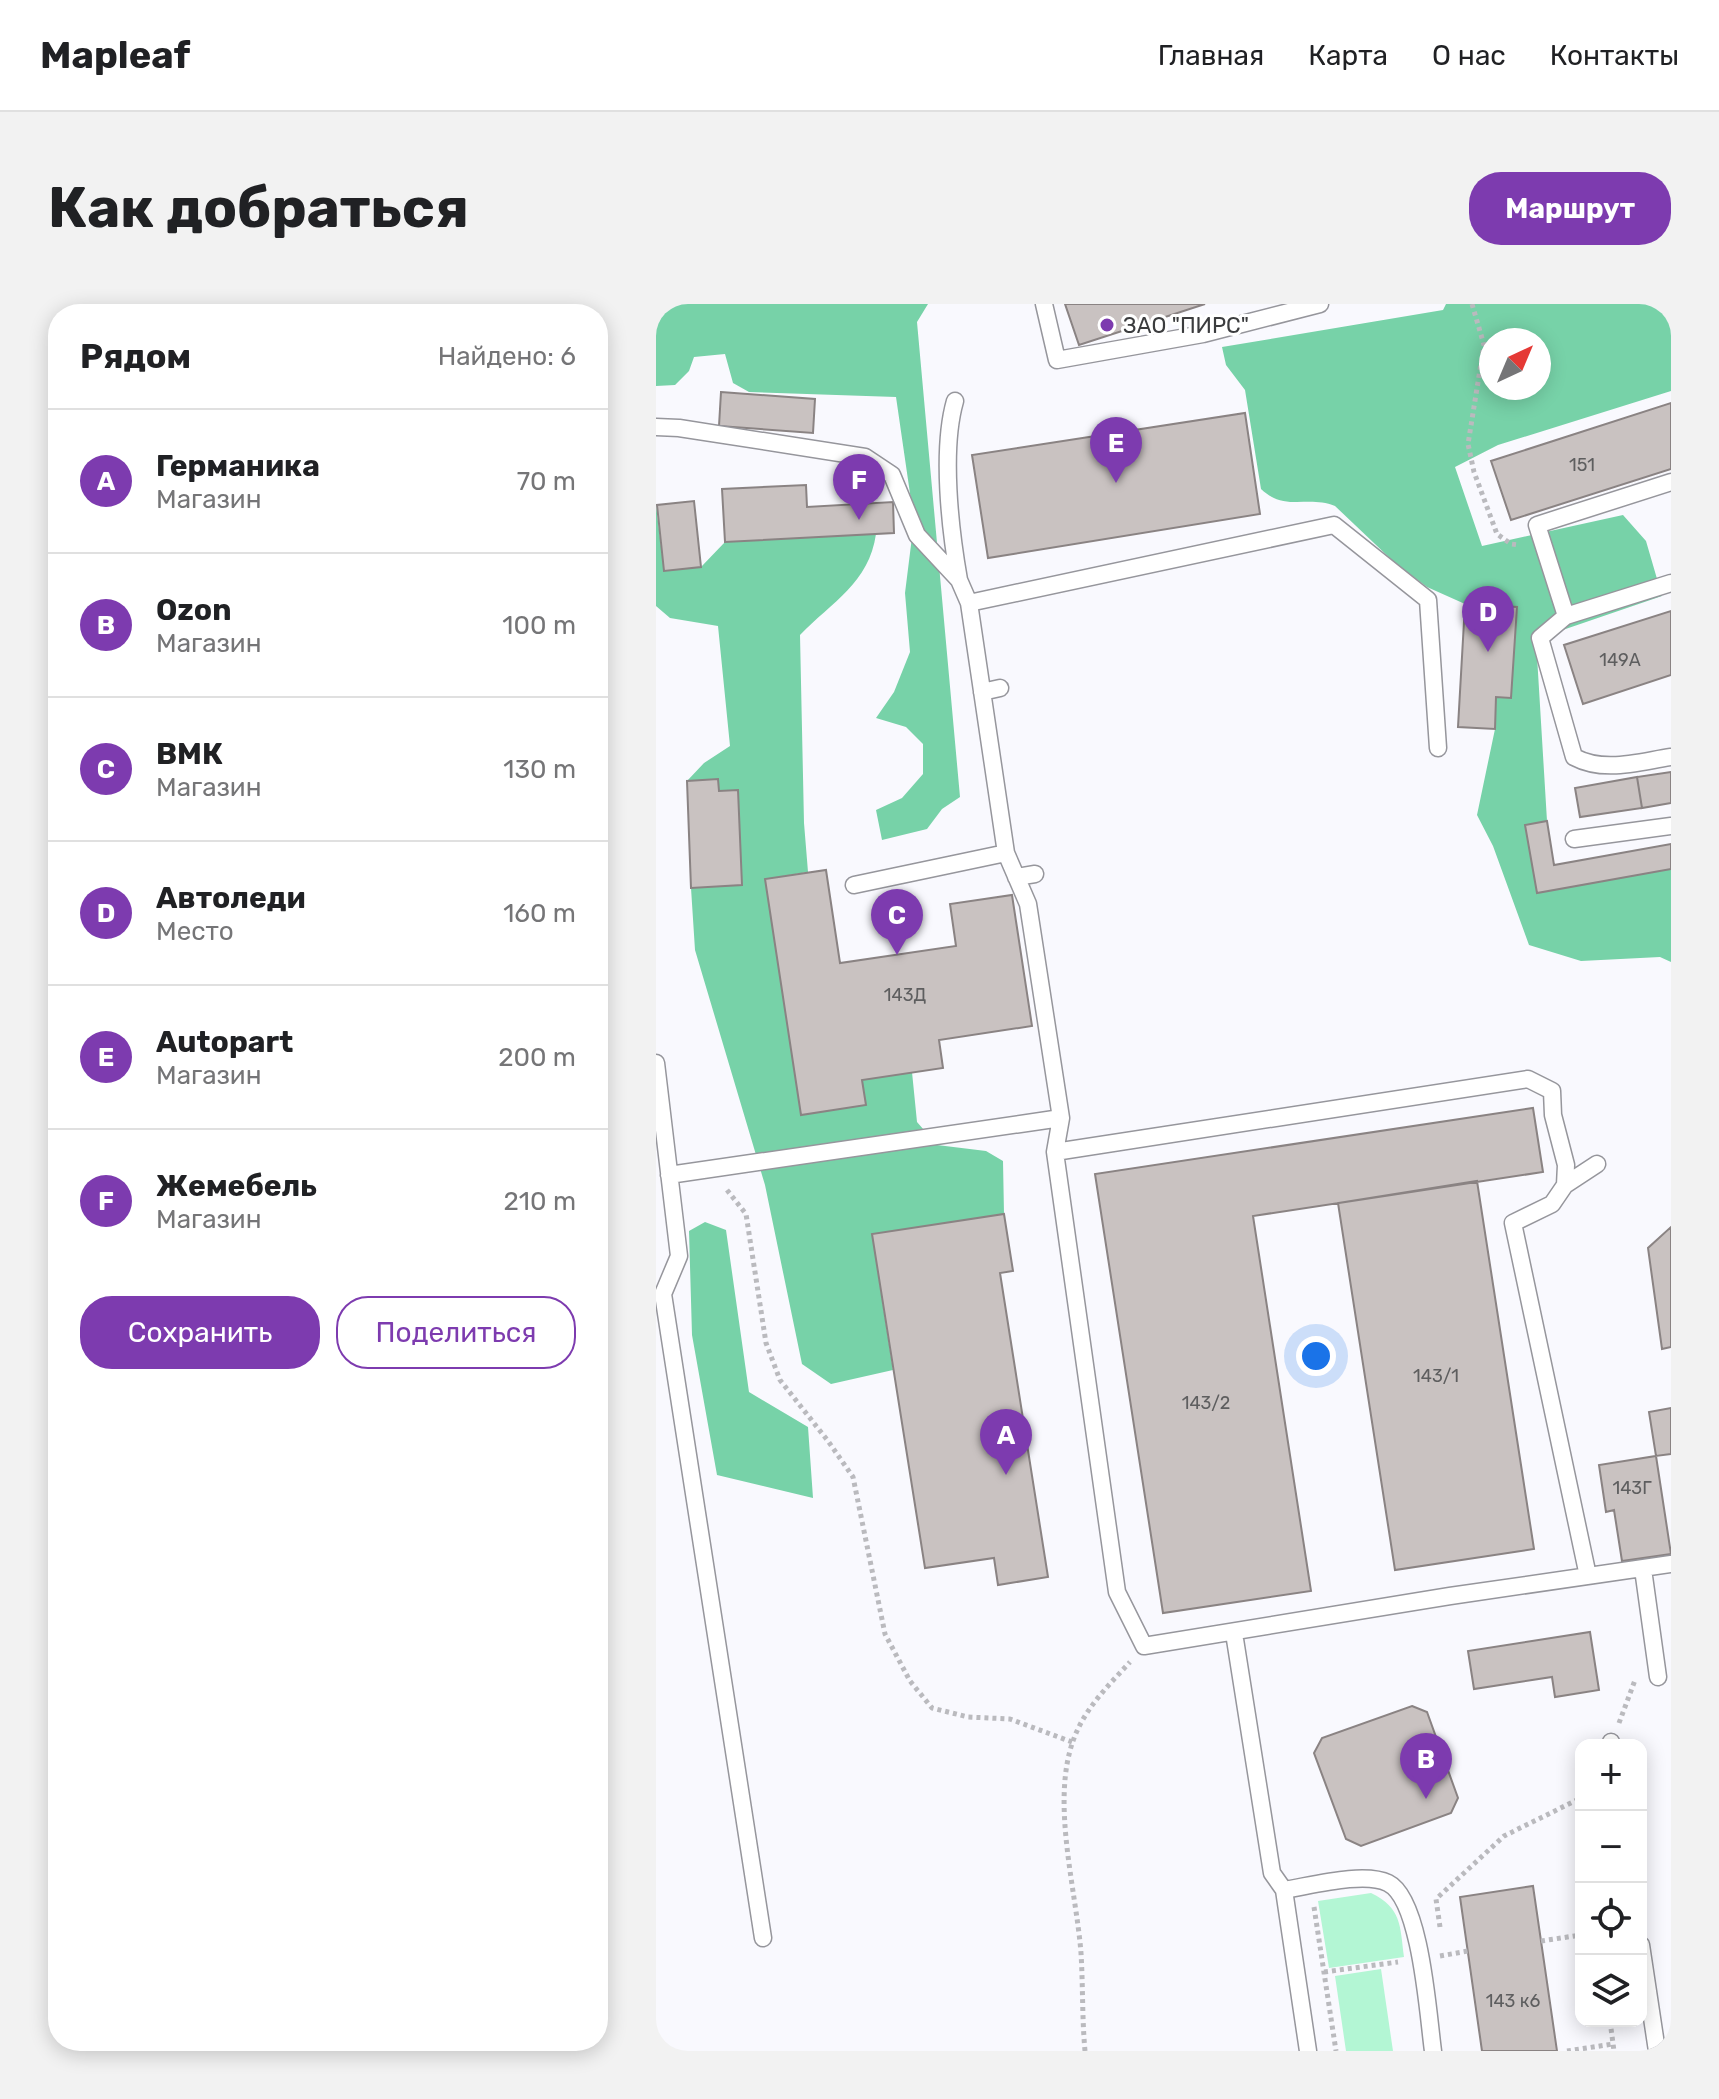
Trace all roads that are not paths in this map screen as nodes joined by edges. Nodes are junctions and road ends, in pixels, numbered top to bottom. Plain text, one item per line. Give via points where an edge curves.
1 (1044, 304) edge
2 (1320, 304) edge
3 (955, 401) dead end
4 (656, 427) edge
5 (1671, 482) edge
6 (959, 580) junction
7 (1671, 583) edge
8 (969, 603) junction
9 (1566, 616) junction
10 (1000, 688) dead end
11 (982, 692) junction
12 (1438, 748) dead end
13 (1671, 757) edge
14 (1671, 826) edge
15 (1574, 839) dead end
16 (1006, 853) junction
17 (1035, 874) dead end
18 (1016, 877) junction
19 (854, 885) dead end
20 (656, 1063) edge
21 (1061, 1118) junction
22 (1055, 1152) junction
23 (1597, 1164) dead end
24 (669, 1175) junction
25 (1565, 1185) junction
26 (1671, 1564) edge
27 (1643, 1569) junction
28 (1588, 1576) junction
29 (1234, 1633) junction
30 (1658, 1677) dead end
31 (1284, 1890) junction
32 (763, 1938) dead end
33 (1643, 1955) edge
34 (1308, 2051) edge
35 (1433, 2051) edge
36 (1657, 2051) edge

1 - 2 lane via 1057,360 1203,334
3 - 6 lane via 948,424
4 - 6 lane via 865,457 892,475 917,535
5 - 9 lane via 1537,525
6 - 8 lane
7 - 9 lane
8 - 11 lane
8 - 12 lane via 1334,525 1428,600
9 - 13 lane via 1540,638 1574,757 1614,766
10 - 11 lane
11 - 16 lane
14 - 15 lane
16 - 18 lane
16 - 19 lane
17 - 18 lane
18 - 21 lane via 1028,904
20 - 24 lane
21 - 22 lane
21 - 24 lane
22 - 25 lane via 1528,1079 1552,1091
22 - 29 lane via 1117,1592 1144,1646
23 - 25 lane
24 - 32 lane via 679,1256 663,1294
25 - 28 lane via 1552,1204 1513,1223
26 - 27 lane
27 - 28 lane
27 - 30 lane
28 - 29 lane
29 - 31 lane via 1272,1873
31 - 34 lane
31 - 35 lane via 1365,1878 1388,1883 1404,1899 1414,1921
33 - 36 lane

